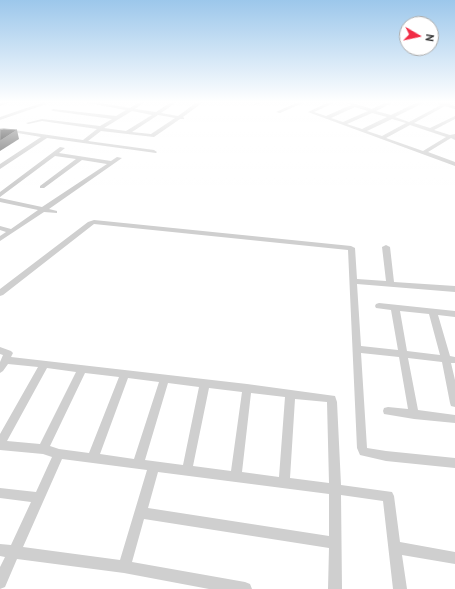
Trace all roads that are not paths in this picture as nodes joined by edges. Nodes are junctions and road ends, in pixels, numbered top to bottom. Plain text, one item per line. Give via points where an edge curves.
1 (3, 129) edge
2 (100, 129) edge
3 (103, 129) edge
4 (132, 129) edge
5 (161, 129) edge
6 (358, 129) edge
7 (365, 129) edge
8 (398, 129) edge
9 (430, 130) edge
10 (362, 131) junction
11 (127, 133) junction
12 (46, 136) junction
13 (454, 136) edge
14 (382, 138) junction
15 (83, 142) junction
16 (62, 148) dead end
17 (154, 152) dead end
18 (423, 153) junction
19 (54, 154) junction
20 (455, 155) edge
21 (81, 158) junction
22 (119, 158) dead end
23 (445, 161) junction
24 (112, 163) junction
25 (455, 164) edge
26 (0, 167) edge
27 (42, 187) dead end
28 (0, 196) edge
29 (0, 200) edge
30 (43, 210) junction
31 (55, 212) dead end
32 (0, 228) edge
33 (12, 231) junction
34 (0, 239) edge
35 (386, 247) dead end
36 (353, 281) junction
37 (390, 284) junction
38 (455, 289) edge
39 (0, 293) edge
40 (379, 306) dead end
41 (395, 308) junction
42 (433, 312) junction
43 (455, 314) edge
44 (358, 349) junction
45 (0, 350) edge
46 (404, 354) junction
47 (450, 359) edge
48 (6, 360) junction
49 (45, 364) junction
50 (84, 368) junction
51 (0, 369) edge
52 (125, 374) junction
53 (165, 378) junction
54 (205, 383) junction
55 (247, 388) junction
56 (290, 394) junction
57 (455, 403) edge
58 (388, 411) dead end
59 (414, 415) junction
60 (455, 419) edge
61 (0, 444) edge
62 (43, 449) junction
63 (59, 454) junction
64 (93, 458) junction
65 (455, 463) edge
66 (138, 464) junction
67 (154, 466) junction
68 (187, 470) junction
69 (236, 477) junction
70 (284, 483) junction
71 (335, 490) junction
72 (0, 493) edge
73 (39, 498) junction
74 (141, 513) junction
75 (335, 543) junction
76 (396, 548) junction
77 (0, 550) edge
78 (15, 552) junction
79 (455, 558) edge
80 (124, 567) junction
81 (0, 582) edge
82 (245, 589) edge
83 (335, 589) edge
84 (400, 589) edge

1 - 12 street
2 - 15 street
3 - 11 street
4 - 11 street
5 - 11 street via 152,136
6 - 10 street
7 - 10 street
8 - 14 street
9 - 13 street
10 - 14 street
12 - 15 street
12 - 26 street
13 - 18 street
14 - 18 street
15 - 17 street
16 - 19 street
18 - 23 street
19 - 21 street
19 - 28 street
20 - 23 street
21 - 24 street
21 - 27 street
22 - 24 street
23 - 25 street
24 - 30 street
29 - 30 street
30 - 31 street
30 - 33 street
32 - 33 street
33 - 34 street
35 - 37 street
36 - 37 street
36 - 39 street via 351,248 94,222
36 - 44 street
37 - 38 street
40 - 41 street
41 - 42 street
41 - 46 street
42 - 43 street
42 - 47 street
44 - 46 street
44 - 65 street via 364,452
45 - 48 street via 8,353
46 - 47 street
46 - 59 street
47 - 57 street
48 - 49 street
48 - 51 street
49 - 50 street
49 - 61 street
50 - 52 street
50 - 62 street
52 - 53 street
52 - 64 street
53 - 54 street
53 - 66 street
54 - 55 street
54 - 68 street
55 - 56 street
55 - 69 street
56 - 70 street
56 - 71 street via 330,399 332,402
58 - 59 street
59 - 60 street
61 - 62 street
62 - 63 street
63 - 64 street
63 - 73 street
64 - 66 street
66 - 67 street
67 - 68 street
67 - 74 street
68 - 69 street
69 - 70 street
70 - 71 street
71 - 75 street
71 - 76 street via 388,496
72 - 73 street
73 - 78 street
74 - 75 street
74 - 80 street
75 - 83 street
76 - 79 street
76 - 84 street
77 - 78 street
78 - 80 street
78 - 81 street
80 - 82 street

